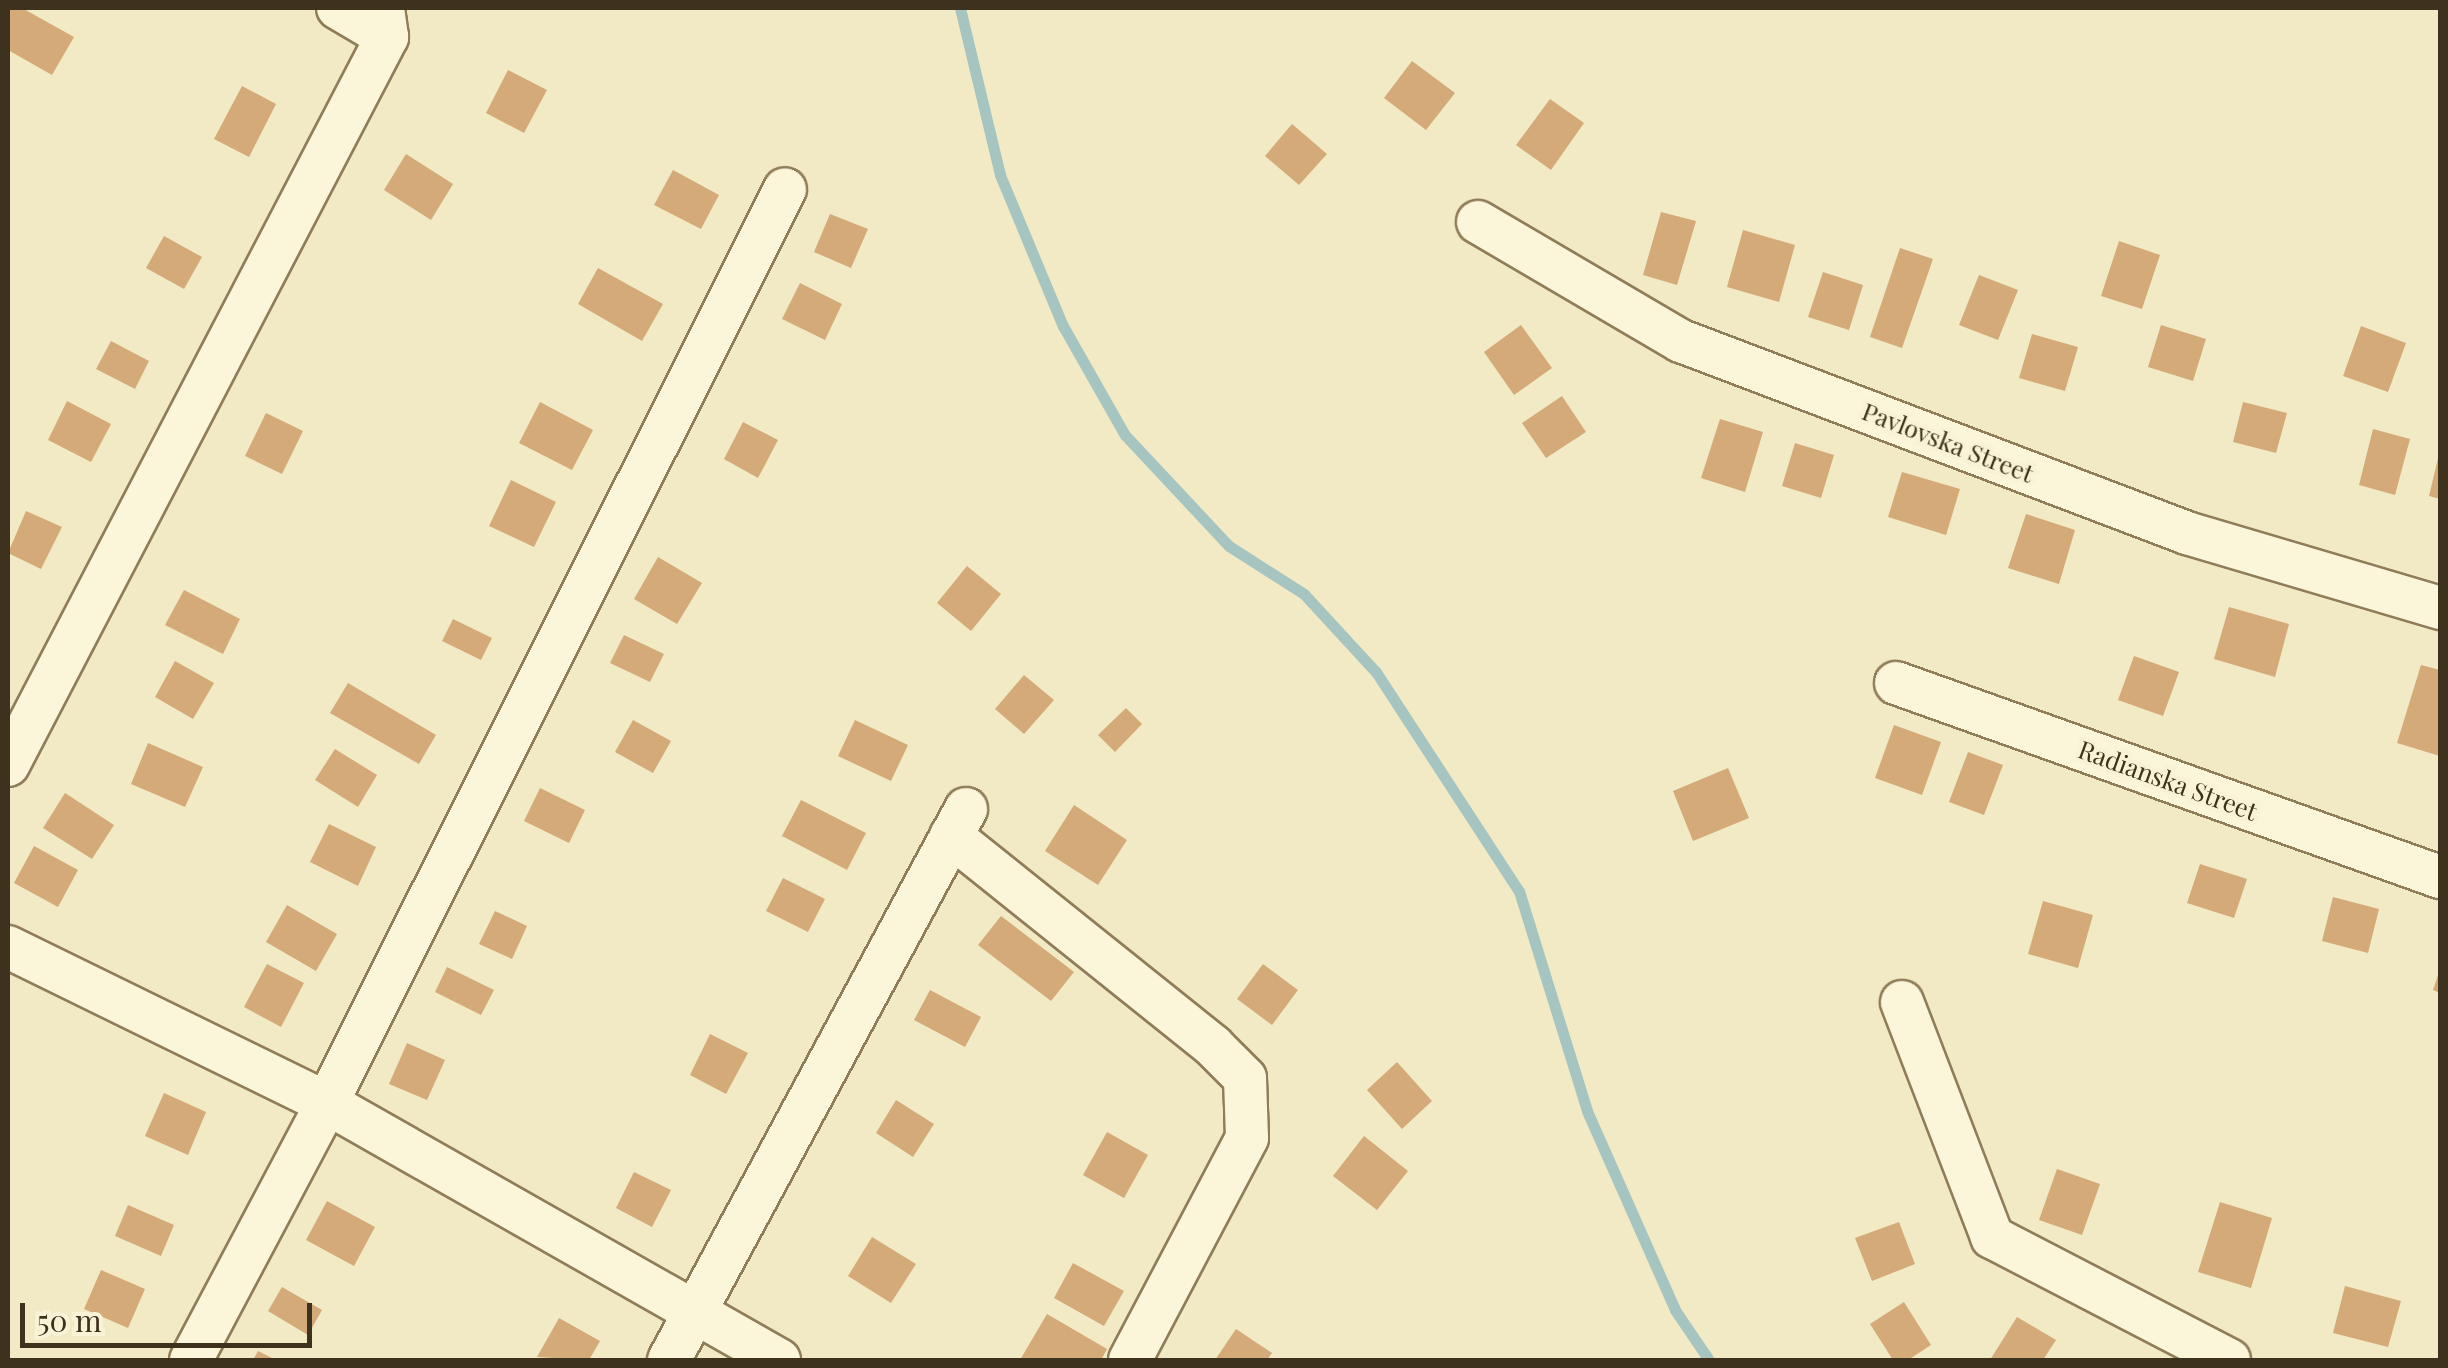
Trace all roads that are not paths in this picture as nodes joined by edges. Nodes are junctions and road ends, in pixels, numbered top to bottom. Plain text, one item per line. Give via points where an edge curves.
1 (338, 8) edge
2 (385, 22) edge
3 (785, 189) dead end
4 (1478, 222) dead end
5 (2440, 608) edge
6 (1896, 683) dead end
7 (8, 765) edge
8 (2440, 877) edge
9 (8, 947) edge
10 (1902, 1002) dead end
11 (327, 1103) junction
12 (696, 1310) junction
13 (191, 1360) edge
14 (669, 1360) edge
15 (780, 1360) edge
16 (1130, 1360) edge
17 (2229, 1360) edge

1 - 2 street
2 - 7 street
3 - 11 street
4 - 5 street, Pavlovska Street via 1681,341 2187,533
6 - 8 street, Radianska Street
9 - 11 street
10 - 17 street via 1992,1237
11 - 12 street
11 - 13 street
12 - 14 street
12 - 15 street
12 - 16 street via 958,822 1245,1078 1247,1138

